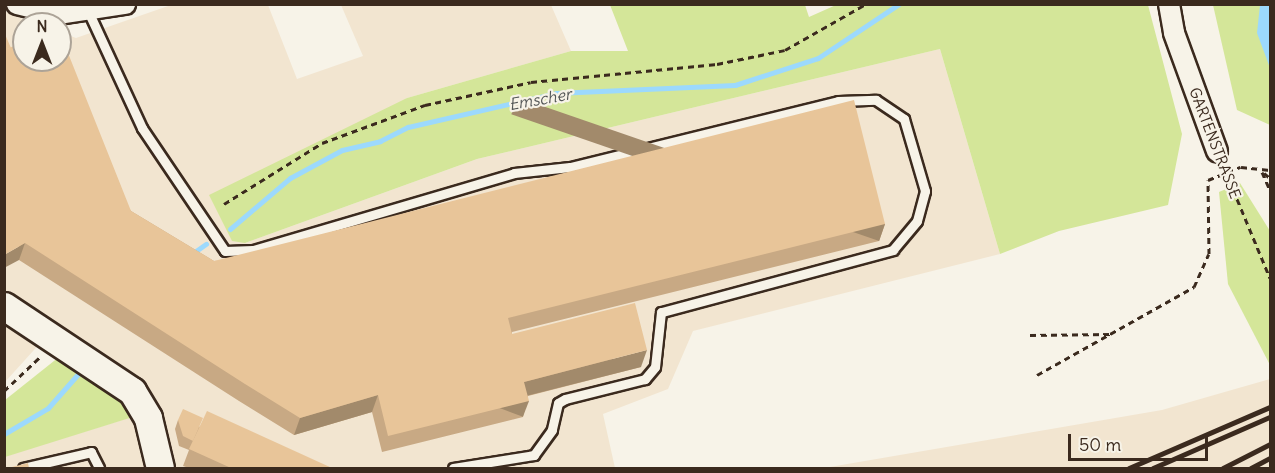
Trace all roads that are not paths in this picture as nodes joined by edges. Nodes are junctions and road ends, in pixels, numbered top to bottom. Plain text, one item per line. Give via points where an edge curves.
1 (16, 4) edge
2 (125, 4) edge
3 (1169, 4) edge
4 (88, 11) junction
5 (1217, 151) road end
6 (4, 306) edge
7 (23, 468) edge
8 (99, 468) edge
9 (160, 468) edge
10 (453, 468) edge

1 - 4 street via 58,14
2 - 4 street
3 - 5 street, GARTENSTRASSE via 1174,33
4 - 10 lane via 142,128 225,250 253,250 514,173 570,167 838,101 876,100 904,119 925,191 917,221 893,250 661,312 655,367 645,379 565,399 552,430 534,455
6 - 9 street via 56,336 137,398
7 - 8 lane via 91,452

